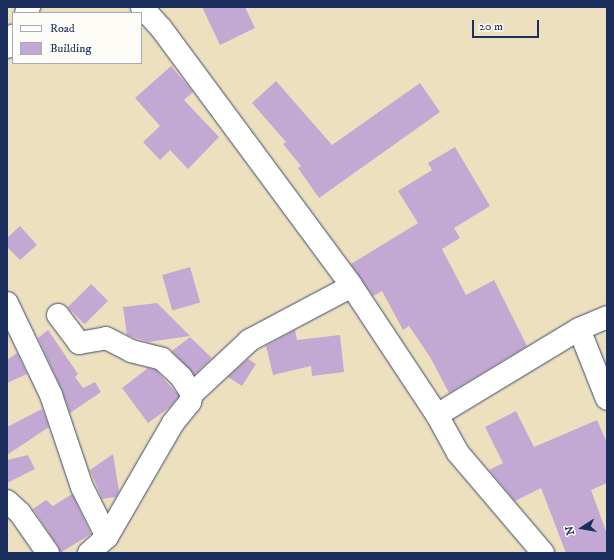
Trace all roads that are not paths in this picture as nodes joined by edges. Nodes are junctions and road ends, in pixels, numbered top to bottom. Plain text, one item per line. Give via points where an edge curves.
1 (142, 7) edge
2 (12, 38) edge
3 (7, 47) edge
4 (352, 286) junction
5 (7, 303) edge
6 (58, 315) dead end
7 (607, 317) edge
8 (578, 329) junction
9 (192, 394) junction
10 (607, 399) edge
11 (437, 416) junction
12 (7, 501) edge
13 (107, 537) junction
14 (48, 553) edge
15 (89, 553) edge
16 (543, 553) edge

1 - 4 street via 166,34
2 - 3 street
4 - 9 street via 250,340
4 - 11 street
5 - 13 street via 51,395 82,487
6 - 9 street via 79,343 106,338 131,351 162,360 181,377
7 - 8 street
8 - 10 street
8 - 11 street
9 - 13 street via 190,402 173,423
11 - 16 street via 458,453
12 - 14 street via 20,513
13 - 15 street

